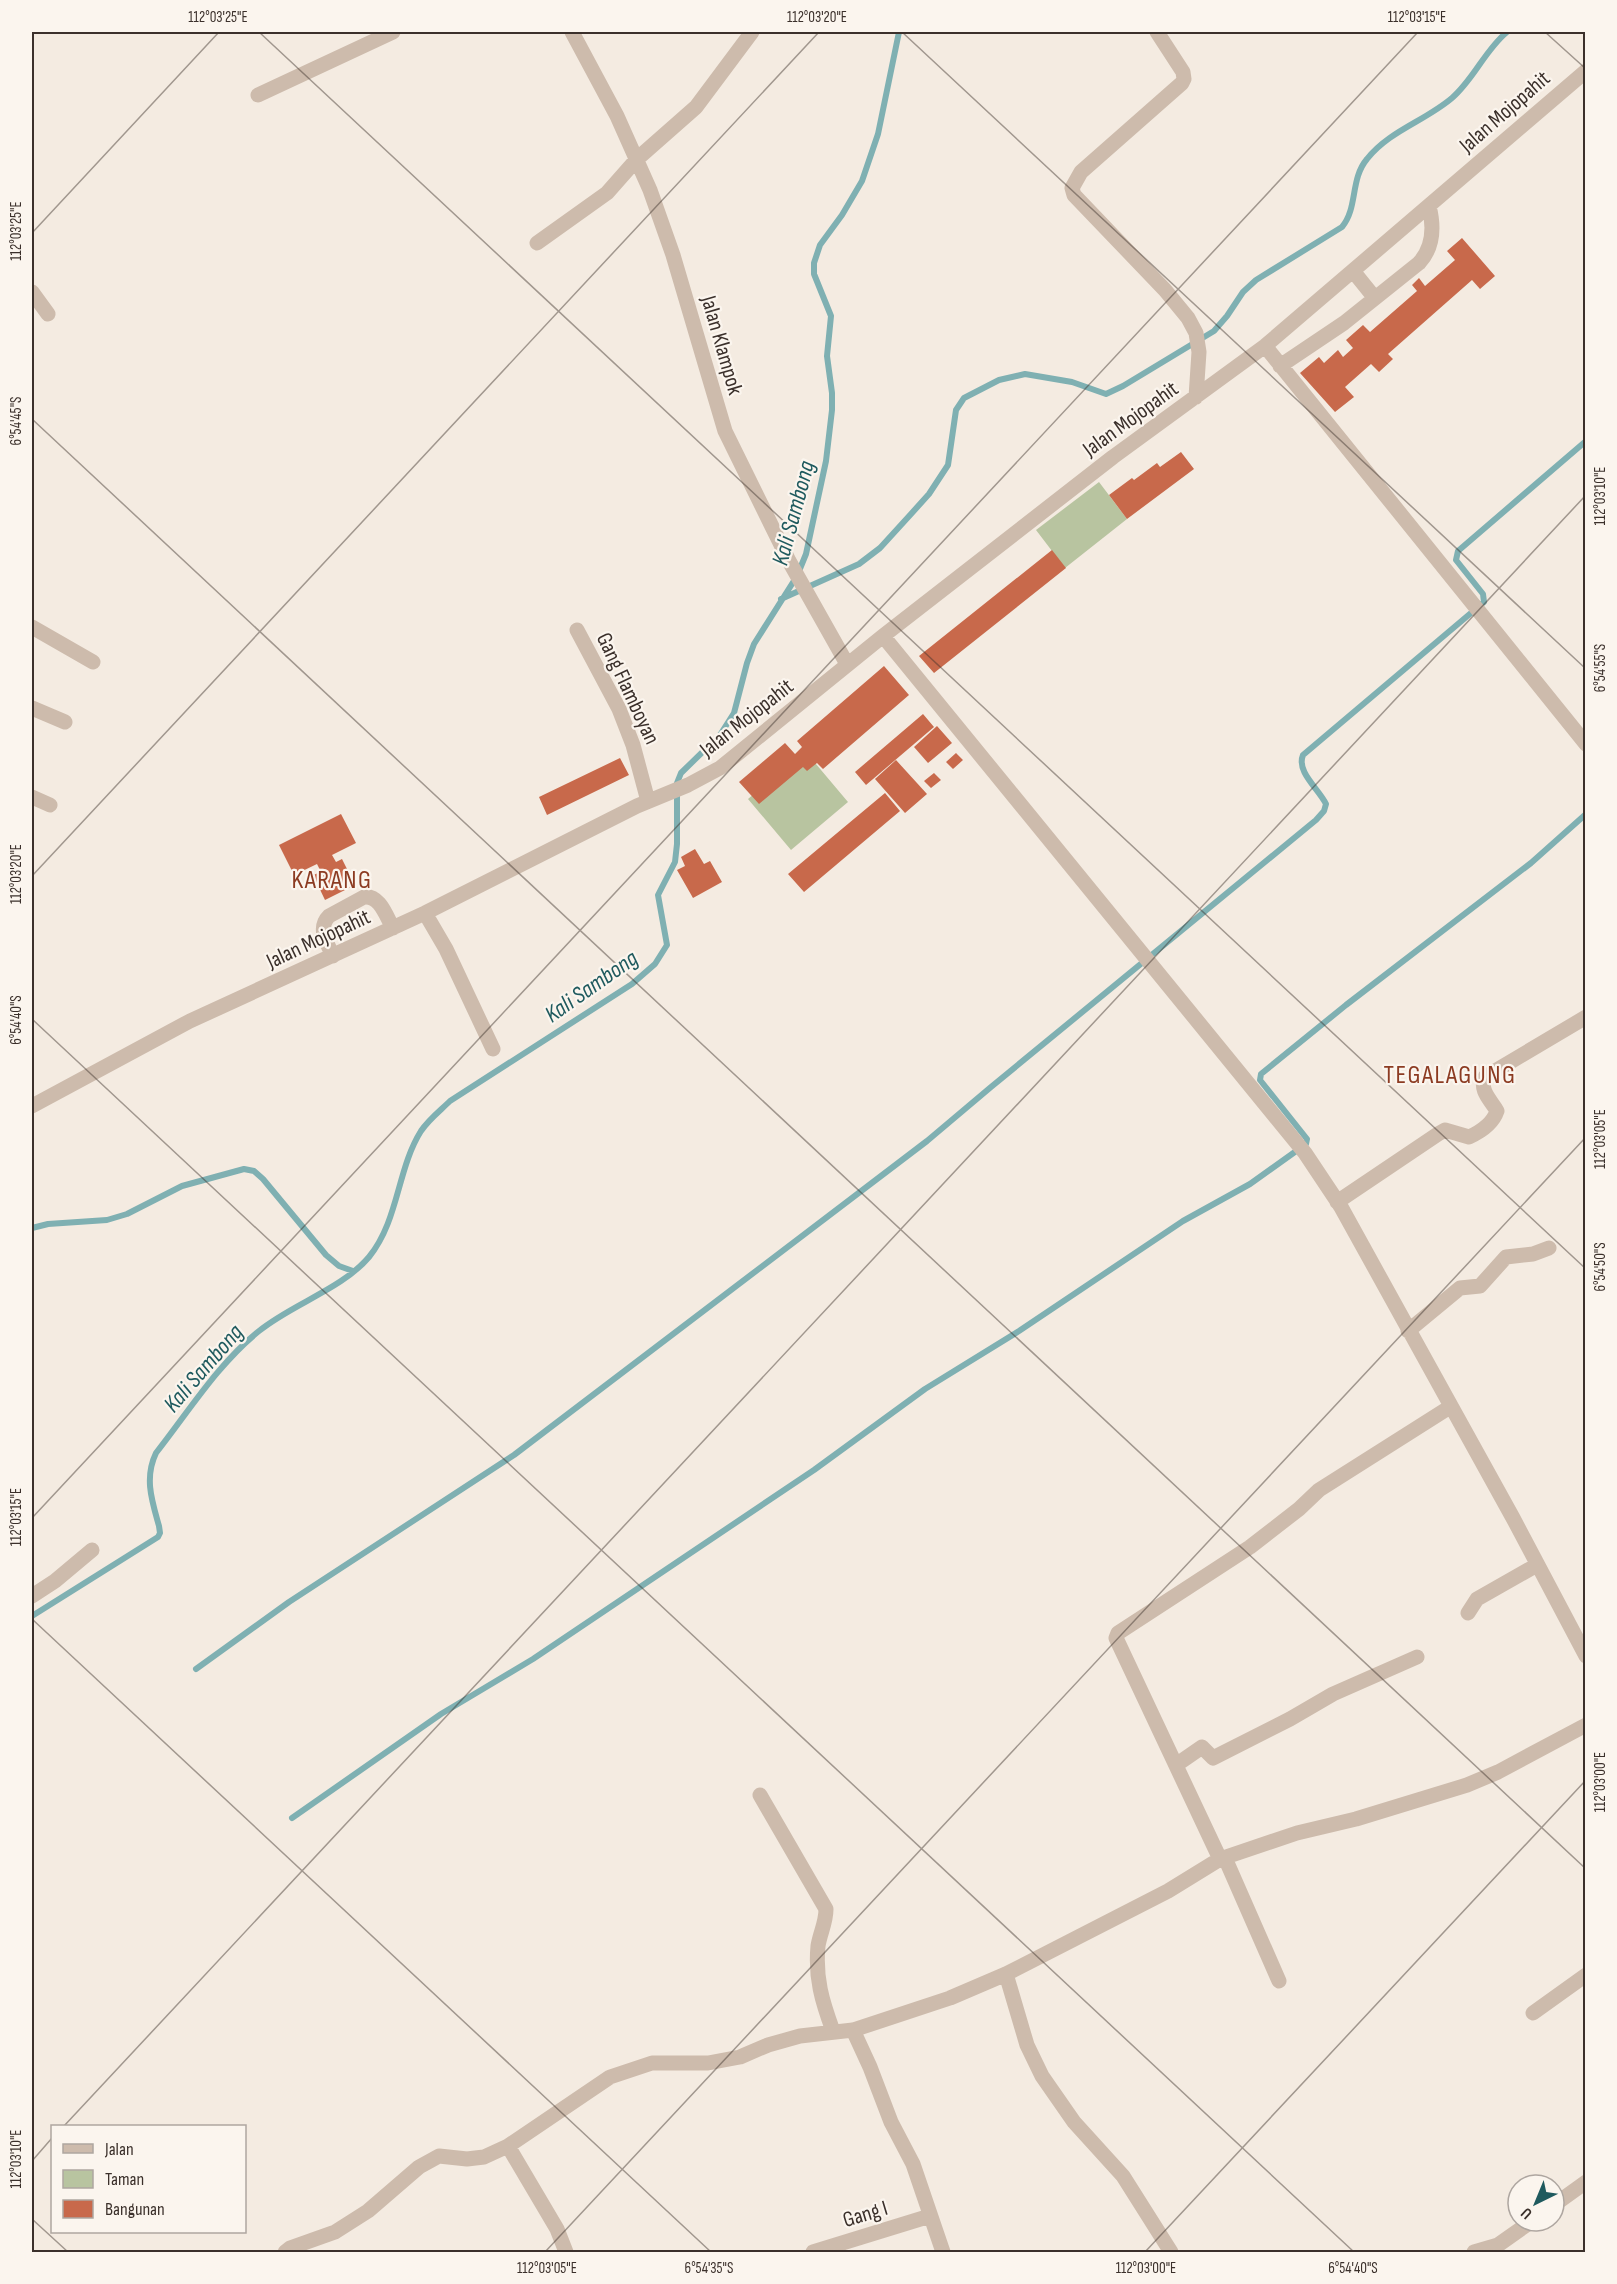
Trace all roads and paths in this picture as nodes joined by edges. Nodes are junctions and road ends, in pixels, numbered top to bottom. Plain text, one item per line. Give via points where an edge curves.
1 (393, 32) edge
2 (572, 32) edge
3 (752, 32) edge
4 (1157, 32) edge
5 (1586, 71) edge
6 (258, 95) dead end
7 (637, 159) junction
8 (1429, 206) junction
9 (537, 243) dead end
10 (1353, 271) junction
11 (32, 292) edge
12 (1374, 297) junction
13 (48, 314) dead end
14 (1287, 327) junction
15 (1264, 346) junction
16 (1304, 348) junction
17 (1280, 366) junction
18 (1196, 397) junction
19 (32, 627) edge
20 (577, 630) dead end
21 (882, 636) junction
22 (93, 662) dead end
23 (847, 664) junction
24 (32, 708) edge
25 (65, 722) dead end
26 (1586, 744) edge
27 (32, 797) edge
28 (653, 799) junction
29 (50, 805) dead end
30 (426, 913) junction
31 (393, 928) junction
32 (333, 956) junction
33 (1586, 1017) edge
34 (493, 1048) dead end
35 (32, 1106) edge
36 (1337, 1202) junction
37 (1549, 1248) dead end
38 (1408, 1331) junction
39 (1450, 1407) junction
40 (92, 1550) dead end
41 (1537, 1564) junction
42 (32, 1596) edge
43 (1468, 1612) dead end
44 (1586, 1656) edge
45 (1417, 1657) dead end
46 (1586, 1725) edge
47 (1176, 1765) junction
48 (760, 1795) dead end
49 (1222, 1858) junction
50 (1006, 1974) junction
51 (1586, 1975) edge
52 (1280, 1981) dead end
53 (1533, 2013) dead end
54 (854, 2030) junction
55 (833, 2031) junction
56 (508, 2146) junction
57 (1586, 2182) edge
58 (1566, 2196) edge
59 (930, 2216) junction
60 (1514, 2233) edge
61 (285, 2253) edge
62 (566, 2253) edge
63 (813, 2253) edge
64 (943, 2253) edge
65 (1171, 2253) edge
66 (1474, 2253) edge

1 - 6 street
2 - 7 street, Jalan Klampok
3 - 7 street via 696,107
4 - 18 street via 1183,72 1182,83 1081,172 1072,188 1074,195 1188,318 1200,352
5 - 8 street, Jalan Mojopahit
7 - 9 street via 607,193
7 - 23 street, Jalan Klampok via 673,255 725,431 789,561
8 - 10 street, Jalan Mojopahit
8 - 12 street via 1433,229 1425,256
10 - 12 street
10 - 14 street, Jalan Mojopahit
11 - 13 street
12 - 16 street via 1344,323
14 - 15 street, Jalan Mojopahit
14 - 16 street
15 - 17 street
15 - 18 street, Jalan Mojopahit
16 - 17 street
17 - 26 street
18 - 21 street, Jalan Mojopahit via 1103,464
19 - 22 street
20 - 28 street, Gang Flamboyan via 619,709
21 - 23 street, Jalan Mojopahit
21 - 36 street via 1305,1153
23 - 28 street, Jalan Mojopahit via 728,763
24 - 25 street
27 - 29 street
28 - 30 street, Jalan Mojopahit
30 - 31 street, Jalan Mojopahit
30 - 34 street
31 - 32 street, Jalan Mojopahit
31 - 32 street via 375,899 364,897 324,921 323,932
32 - 35 street, Jalan Mojopahit via 190,1022
33 - 36 street via 1485,1077 1484,1090 1497,1111 1494,1120 1481,1131 1469,1137 1445,1130
36 - 38 street
37 - 38 street via 1506,1257 1480,1286 1456,1291
38 - 39 street
39 - 41 street
39 - 47 street via 1319,1490 1250,1546 1118,1633 1116,1638
40 - 42 street
41 - 43 street via 1477,1599
41 - 44 street
45 - 47 street via 1333,1694 1213,1758 1202,1747
46 - 49 street via 1467,1785
47 - 49 street
48 - 55 street via 826,1909 817,1964 820,1995
49 - 50 street via 1168,1891
49 - 52 street
50 - 54 street via 950,1998
50 - 65 street via 1027,2045 1042,2076 1074,2122 1123,2176
51 - 53 street
54 - 55 street
54 - 59 street via 891,2122 913,2164
55 - 56 street via 800,2036 740,2057 708,2063 652,2064 610,2077
56 - 61 street via 483,2157 440,2156 419,2167 368,2211 335,2232
56 - 62 street via 557,2229
57 - 58 street
59 - 63 street, Gang I
59 - 64 street
60 - 66 street

